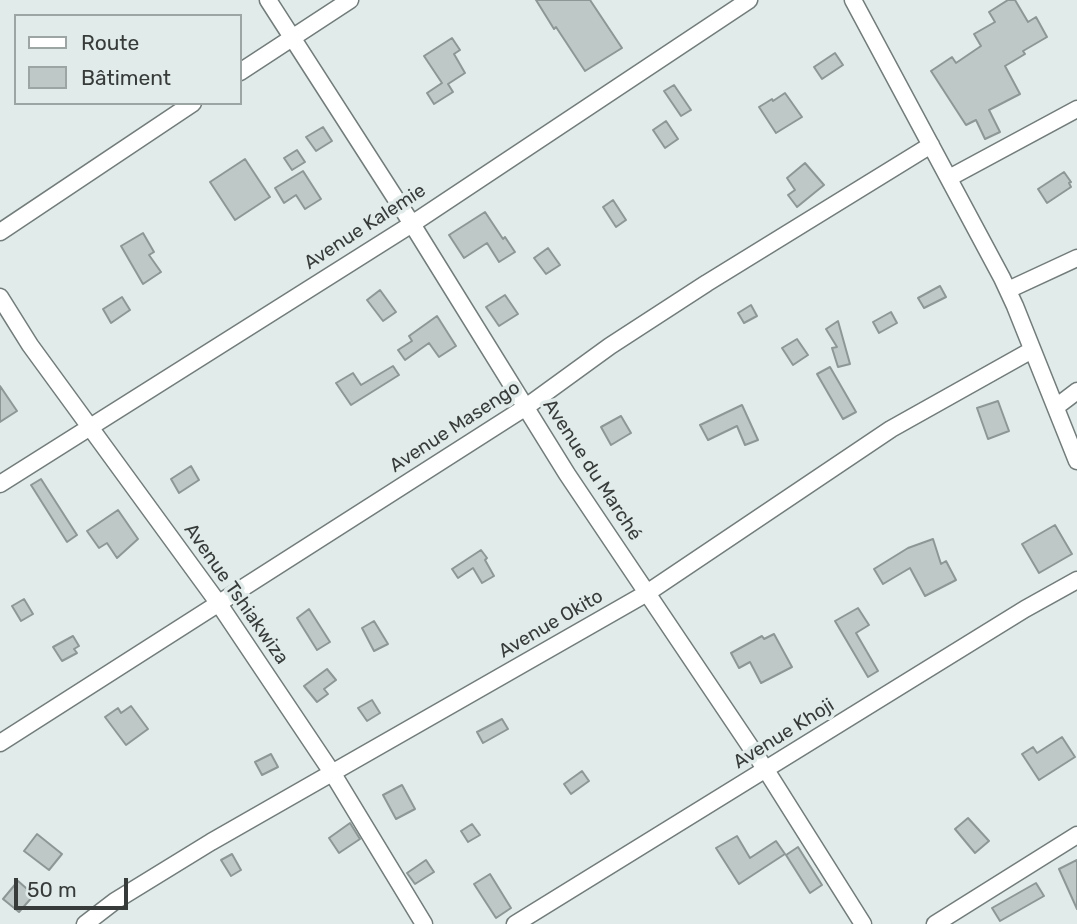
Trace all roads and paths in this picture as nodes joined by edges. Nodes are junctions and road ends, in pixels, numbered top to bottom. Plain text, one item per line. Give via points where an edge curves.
1 (268, 0) edge
2 (350, 0) edge
3 (749, 0) edge
4 (853, 0) edge
5 (291, 38) junction
6 (242, 71) edge
7 (190, 105) edge
8 (1077, 109) edge
9 (931, 145) junction
10 (948, 178) junction
11 (412, 224) junction
12 (0, 232) edge
13 (1077, 258) edge
14 (1008, 290) junction
15 (0, 297) edge
16 (1032, 350) junction
17 (1077, 391) edge
18 (526, 407) junction
19 (1056, 407) junction
20 (90, 427) junction
21 (1077, 461) edge
22 (0, 484) edge
23 (1077, 580) edge
24 (647, 593) junction
25 (219, 604) junction
26 (0, 743) edge
27 (766, 770) junction
28 (333, 774) junction
29 (1077, 835) edge
30 (85, 924) edge
31 (424, 924) edge
32 (515, 924) edge
33 (863, 924) edge
34 (935, 924) edge

1 - 5 street, Avenue du Marché
2 - 5 street
3 - 11 street, Avenue Kalemie
4 - 9 street
5 - 6 street
5 - 11 street, Avenue du Marché
7 - 12 street
8 - 10 street
9 - 10 street
9 - 18 street, Avenue Masengo via 653,318
10 - 14 street
11 - 18 street, Avenue du Marché
11 - 20 street, Avenue Kalemie
13 - 14 street
14 - 16 street
15 - 20 street, Avenue Tshiakwiza
16 - 19 street
16 - 24 street, Avenue Okito via 891,429
17 - 19 street
18 - 24 street, Avenue du Marché
18 - 25 street, Avenue Masengo
19 - 21 street
20 - 22 street, Avenue Kalemie
20 - 25 street, Avenue Tshiakwiza
23 - 27 street, Avenue Khoji
24 - 27 street, Avenue du Marché
24 - 28 street, Avenue Okito
25 - 26 street, Avenue Masengo
25 - 28 street, Avenue Tshiakwiza
27 - 32 street, Avenue Khoji
27 - 33 street, Avenue du Marché
28 - 30 street, Avenue Okito via 190,855
28 - 31 street, Avenue Tshiakwiza
29 - 34 street

